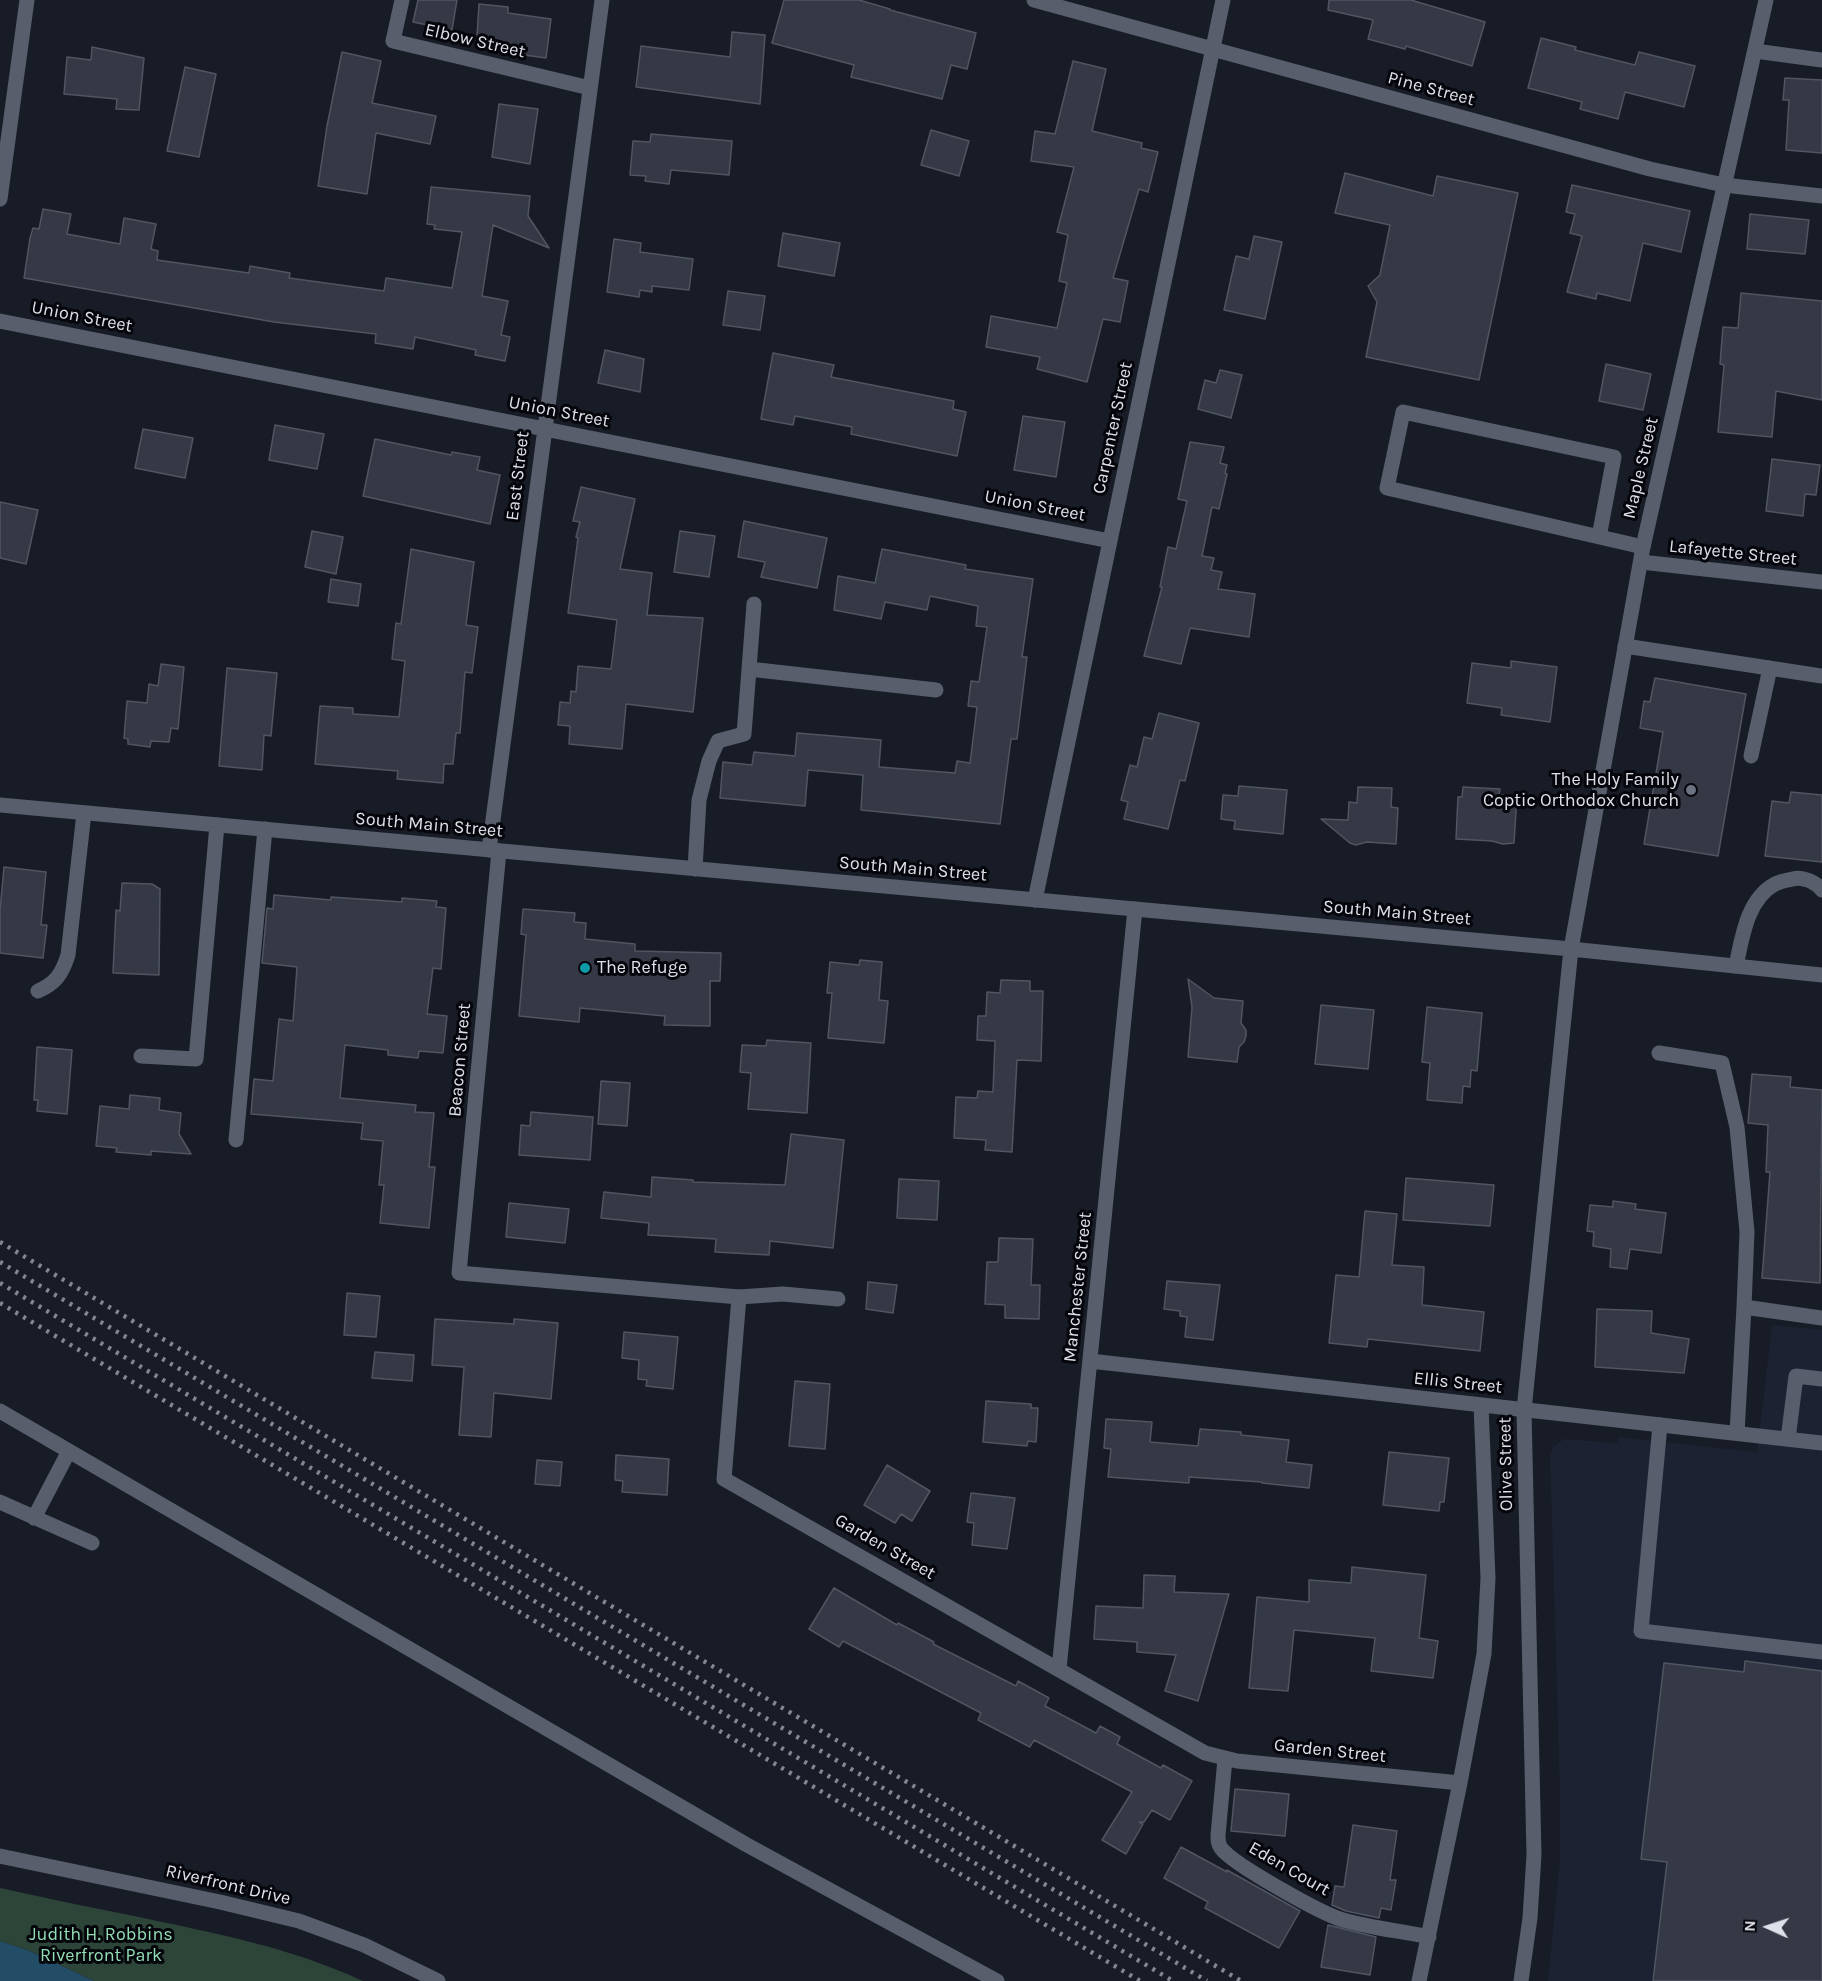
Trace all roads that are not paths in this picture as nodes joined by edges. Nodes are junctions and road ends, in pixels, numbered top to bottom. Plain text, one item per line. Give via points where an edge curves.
1 (27, 0) edge
2 (402, 0) edge
3 (602, 0) edge
4 (1034, 0) edge
5 (1223, 0) edge
6 (1766, 0) edge
7 (1212, 49) junction
8 (1755, 51) junction
9 (1822, 60) edge
10 (590, 88) junction
11 (1724, 185) junction
12 (1822, 196) edge
13 (0, 199) edge
14 (0, 321) edge
15 (544, 429) junction
16 (1599, 537) junction
17 (1110, 541) junction
18 (1642, 555) junction
19 (1822, 582) edge
20 (754, 604) dead end
21 (1625, 645) junction
22 (1770, 668) junction
23 (749, 669) junction
24 (1822, 676) edge
25 (936, 690) dead end
26 (1751, 756) dead end
27 (0, 805) edge
28 (84, 813) junction
29 (217, 825) junction
30 (265, 829) junction
31 (494, 851) junction
32 (695, 869) junction
33 (1822, 890) edge
34 (1035, 900) junction
35 (1135, 909) junction
36 (1571, 949) junction
37 (1736, 966) junction
38 (1822, 975) edge
39 (38, 991) dead end
40 (1659, 1053) dead end
41 (141, 1056) dead end
42 (236, 1140) dead end
43 (739, 1297) junction
44 (838, 1299) dead end
45 (1744, 1307) junction
46 (1822, 1318) edge
47 (1090, 1361) junction
48 (1822, 1379) edge
49 (1481, 1405) junction
50 (1524, 1410) junction
51 (0, 1411) edge
52 (1660, 1425) junction
53 (1737, 1433) junction
54 (1788, 1439) junction
55 (1822, 1443) edge
56 (69, 1451) junction
57 (0, 1502) edge
58 (34, 1518) junction
59 (92, 1543) dead end
60 (1822, 1652) edge
61 (1059, 1669) junction
62 (1225, 1759) junction
63 (1460, 1783) junction
64 (0, 1856) edge
65 (1429, 1937) junction
66 (438, 1981) edge
67 (997, 1981) edge
68 (1419, 1981) edge
69 (1521, 1981) edge

1 - 13 street
2 - 10 street, Elbow Street via 393,41
3 - 10 street, East Street
4 - 7 street, Pine Street
5 - 7 street, Carpenter Street
6 - 8 street, Maple Street
7 - 11 street, Pine Street via 1616,161
7 - 17 street, Carpenter Street
8 - 9 street
8 - 11 street, Maple Street
10 - 15 street, East Street
11 - 12 street, Pine Street
11 - 18 street, Maple Street
14 - 15 street, Union Street
15 - 17 street, Union Street
15 - 31 street, East Street
16 - 16 street, Lafayette Street via 1387,488 1403,412 1614,457
16 - 18 street, Lafayette Street
17 - 34 street, Carpenter Street
18 - 19 street, Lafayette Street
18 - 21 street, Maple Street
20 - 23 street
21 - 22 street
21 - 36 street, Maple Street
22 - 24 street
22 - 26 street
23 - 25 street
23 - 32 street via 744,734 718,741 709,761 699,800
27 - 28 street, South Main Street
28 - 29 street, South Main Street
28 - 39 street via 68,955 57,980
29 - 30 street, South Main Street
29 - 41 street via 196,1059
30 - 31 street, South Main Street
30 - 42 street
31 - 32 street, South Main Street
31 - 43 street, Beacon Street via 459,1273
32 - 34 street, South Main Street
33 - 37 street via 1799,877 1775,884 1756,901 1745,924
34 - 35 street, South Main Street
35 - 36 street, South Main Street
35 - 47 street, Manchester Street
36 - 37 street, South Main Street
36 - 50 street, Olive Street
37 - 38 street, South Main Street
40 - 45 street via 1722,1063 1737,1128 1745,1208
43 - 44 street via 783,1294
43 - 61 street, Garden Street via 724,1479
45 - 46 street
45 - 53 street
47 - 49 street, Ellis Street
47 - 61 street, Manchester Street
48 - 54 street via 1796,1376
49 - 50 street, Ellis Street
49 - 63 street, Olive Street via 1486,1623
50 - 52 street, Ellis Street
50 - 69 street, Olive Street via 1534,1855
51 - 56 street
52 - 53 street, Ellis Street
52 - 60 street via 1641,1630
53 - 54 street, Ellis Street
54 - 55 street, Ellis Street
56 - 58 street
56 - 67 street via 747,1845
57 - 58 street
58 - 59 street
61 - 62 street, Garden Street via 1205,1753
62 - 63 street, Garden Street
62 - 65 street, Eden Court via 1218,1842 1226,1854 1332,1916
63 - 65 street, Olive Street
64 - 66 street, Riverfront Drive via 298,1921 364,1945
65 - 68 street, Olive Street

